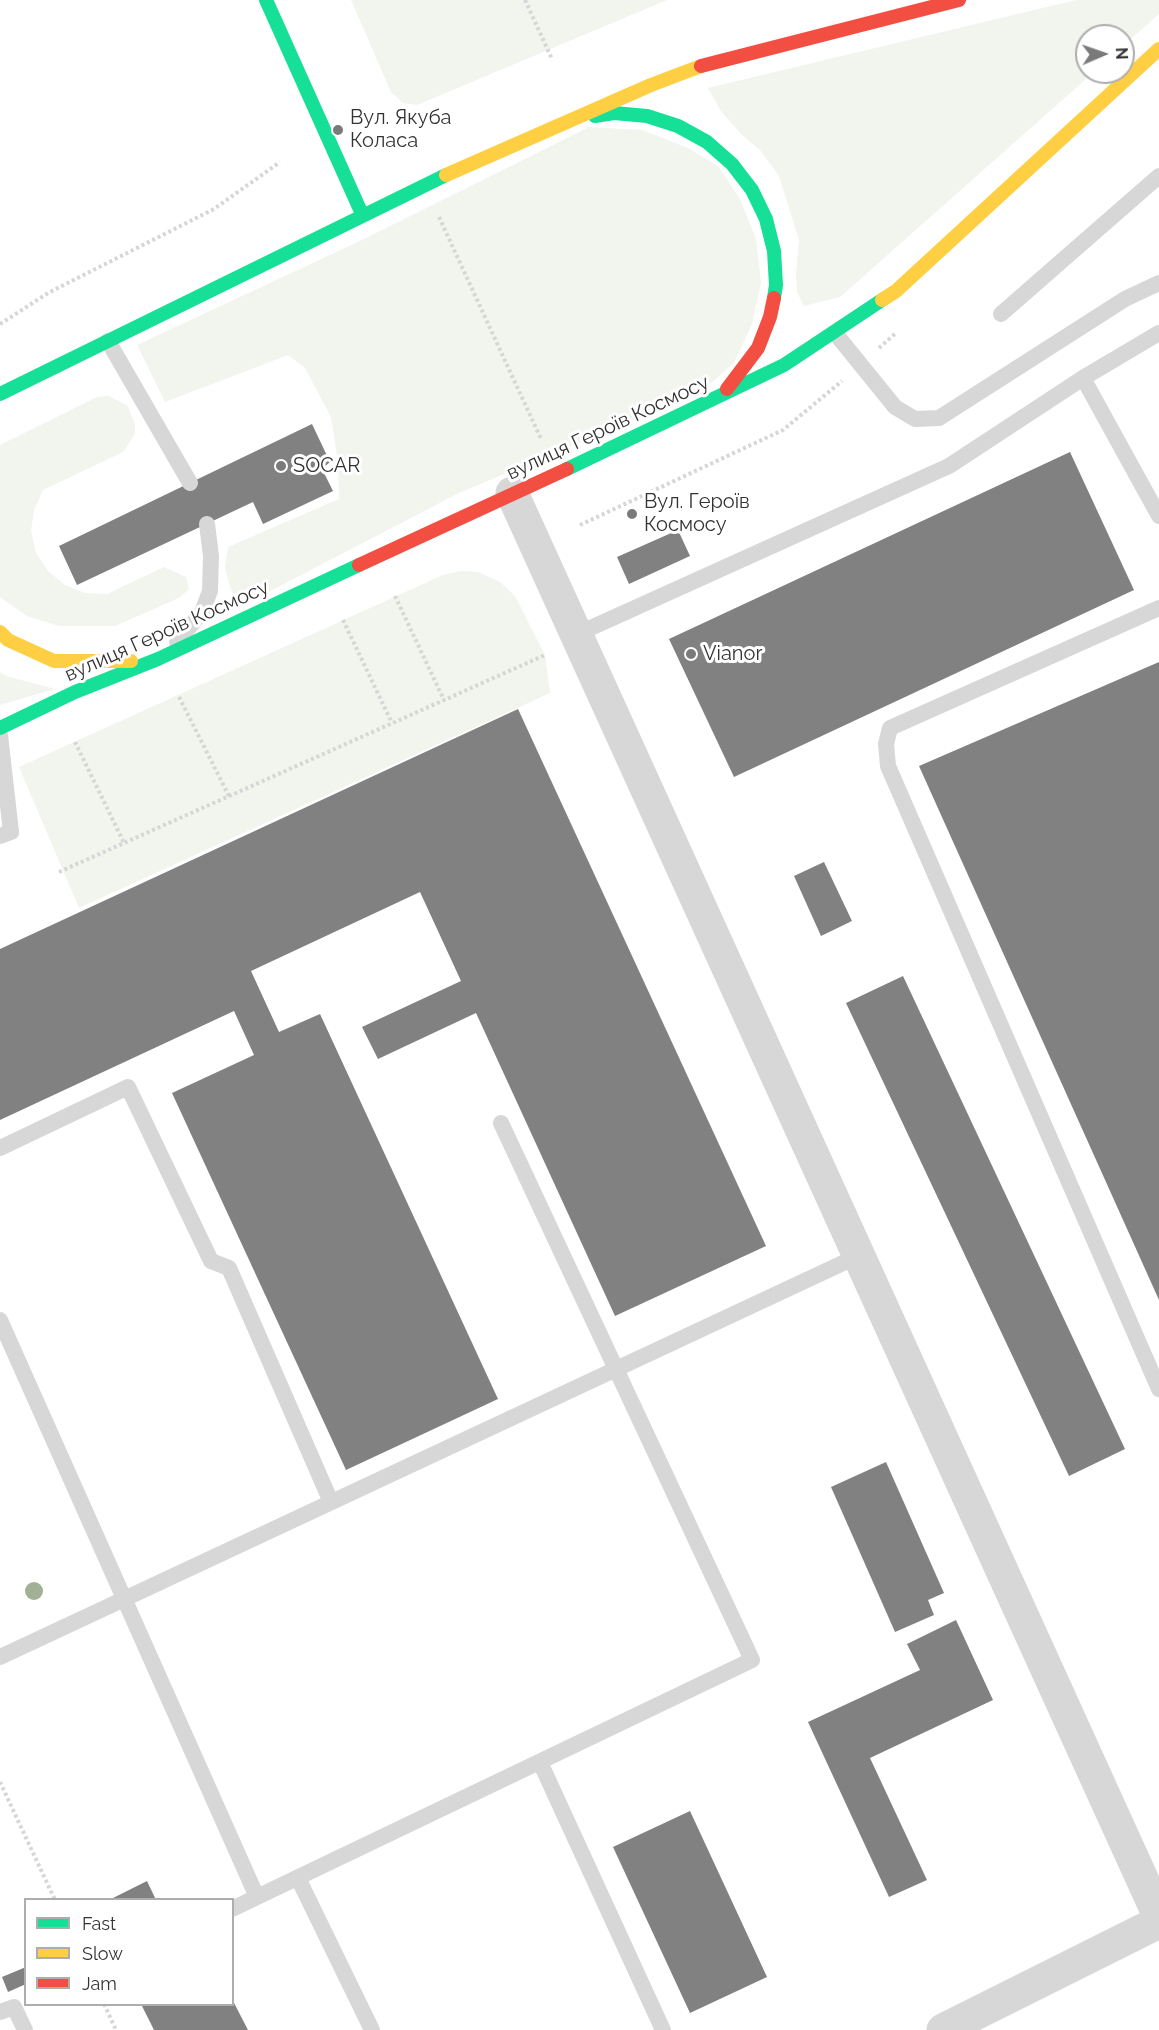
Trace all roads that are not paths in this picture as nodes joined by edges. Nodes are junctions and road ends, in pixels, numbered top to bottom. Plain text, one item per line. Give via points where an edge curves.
1 (267, 0) edge
2 (959, 0) edge
3 (1159, 49) edge
4 (581, 117) junction
5 (1159, 176) edge
6 (362, 214) junction
7 (1159, 283) edge
8 (1001, 314) dead end
9 (835, 333) junction
10 (1159, 333) edge
11 (108, 340) junction
12 (1083, 378) junction
13 (0, 394) edge
14 (717, 399) junction
15 (190, 483) dead end
16 (512, 493) junction
17 (1159, 516) edge
18 (207, 524) dead end
19 (1159, 608) edge
20 (0, 632) edge
21 (575, 635) junction
22 (163, 656) junction
23 (0, 728) edge
24 (0, 735) edge
25 (0, 836) edge
26 (501, 1123) dead end
27 (0, 1148) edge
28 (858, 1256) junction
29 (0, 1320) edge
30 (617, 1369) junction
31 (1159, 1389) edge
32 (331, 1502) junction
33 (123, 1600) junction
34 (0, 1657) edge
35 (540, 1762) junction
36 (298, 1878) junction
37 (257, 1897) junction
38 (234, 1908) edge
39 (1159, 1916) edge
40 (1159, 1922) edge
41 (0, 2012) edge
42 (947, 2029) edge
43 (25, 2030) edge
44 (372, 2030) edge
45 (663, 2030) edge

1 - 6 main road
2 - 4 main road via 717,60
3 - 9 main road, вулиця Героїв Космосу via 896,291
4 - 6 main road
4 - 14 main road via 614,113 647,116 678,126 724,157 752,190 766,219 776,285 770,317 758,348
5 - 8 lane
6 - 11 main road
7 - 9 lane via 1125,299 939,418 915,419 895,407
9 - 14 main road, вулиця Героїв Космосу via 784,365
10 - 12 lane
11 - 13 main road
11 - 15 lane
12 - 17 lane
12 - 21 lane via 949,466
14 - 16 main road, вулиця Героїв Космосу
16 - 21 street
16 - 22 main road, вулиця Героїв Космосу
18 - 22 lane via 210,591 202,612
19 - 31 lane via 890,728 886,744 888,766
20 - 22 main road via 8,640 54,661 103,663
21 - 28 street
22 - 23 main road, вулиця Героїв Космосу
24 - 25 lane via 11,832
26 - 30 lane
27 - 32 lane via 128,1087 212,1261 229,1268
28 - 30 lane
28 - 39 street
29 - 33 lane
30 - 32 lane
30 - 35 lane via 752,1660
32 - 33 lane
33 - 34 lane
33 - 37 lane
35 - 36 lane
35 - 45 lane
36 - 37 lane
36 - 44 lane
37 - 38 lane
40 - 42 street
41 - 43 lane via 14,2007

